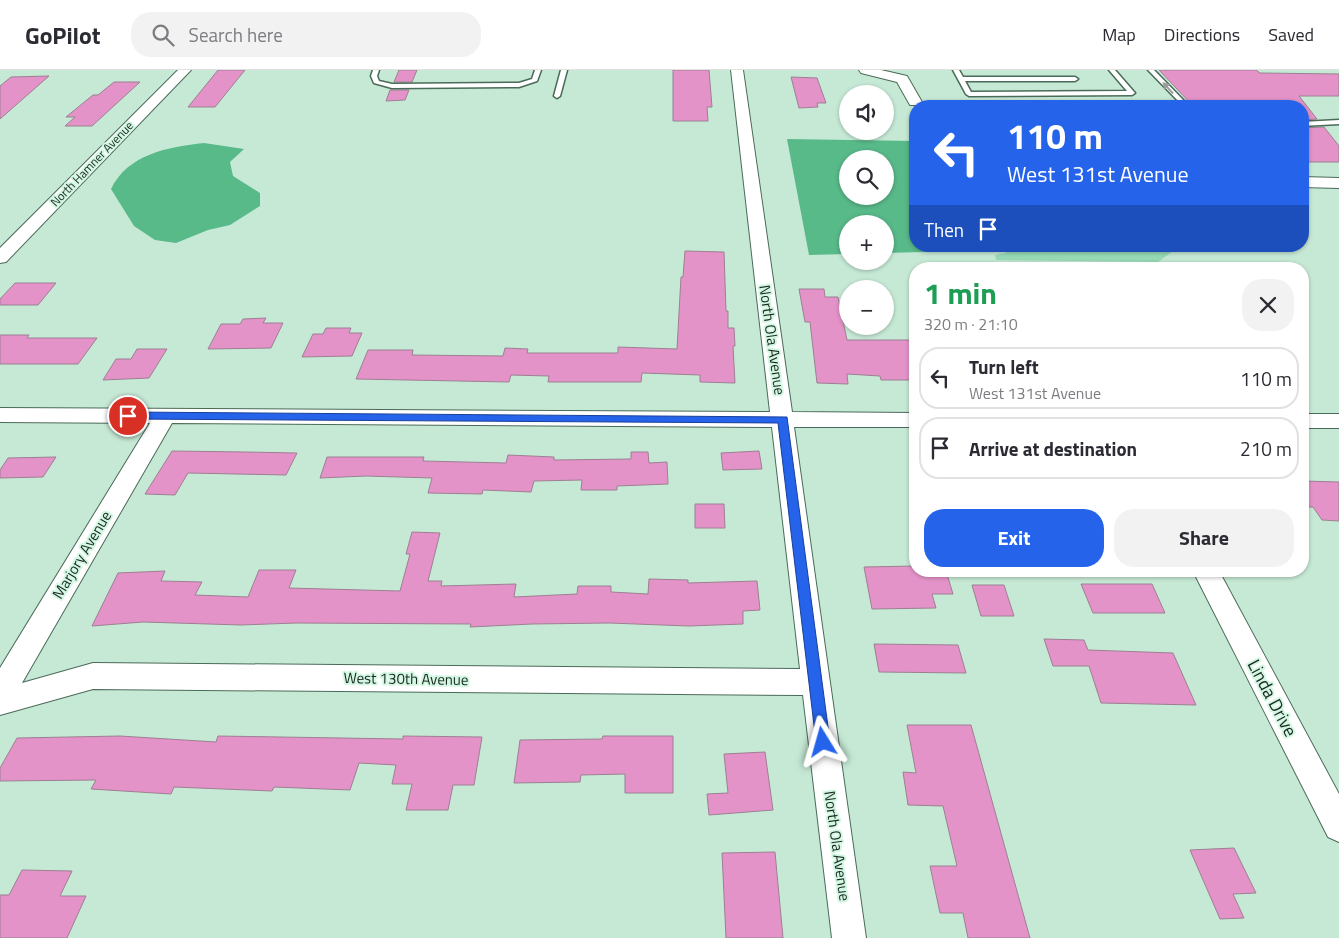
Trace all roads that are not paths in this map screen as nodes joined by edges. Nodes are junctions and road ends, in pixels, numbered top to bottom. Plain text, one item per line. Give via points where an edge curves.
1 (185, 70) edge
2 (376, 70) edge
3 (538, 70) edge
4 (564, 70) edge
5 (737, 70) edge
6 (865, 70) edge
7 (956, 70) edge
8 (1112, 70) edge
9 (1151, 70) edge
10 (961, 79) junction
11 (1075, 79) dead end
12 (557, 96) dead end
13 (914, 100) edge
14 (1180, 100) edge
15 (1339, 122) edge
16 (1309, 124) edge
17 (1309, 182) edge
18 (1339, 182) edge
19 (0, 258) edge
20 (0, 415) edge
21 (165, 416) junction
22 (783, 419) junction
23 (909, 420) edge
24 (1309, 421) edge
25 (1339, 421) edge
26 (1209, 577) edge
27 (815, 682) junction
28 (0, 694) edge
29 (0, 702) edge
30 (1339, 826) edge
31 (849, 938) edge

1 - 19 street, North Hamner Avenue
2 - 3 lane via 376,82 392,86 519,85 535,80
4 - 12 lane
5 - 22 street, North Ola Avenue
6 - 13 street via 902,79
7 - 10 lane
8 - 10 lane via 1132,93 969,94
14 -> 9 lane
10 - 11 lane
15 - 16 lane
17 - 18 street
20 - 21 street
21 - 22 street
21 - 28 street, Marjory Avenue
22 - 23 street
22 - 27 street, North Ola Avenue
24 - 25 street
26 - 30 street, Linda Drive
27 - 29 street, West 130th Avenue via 93,676
27 - 31 street, North Ola Avenue

